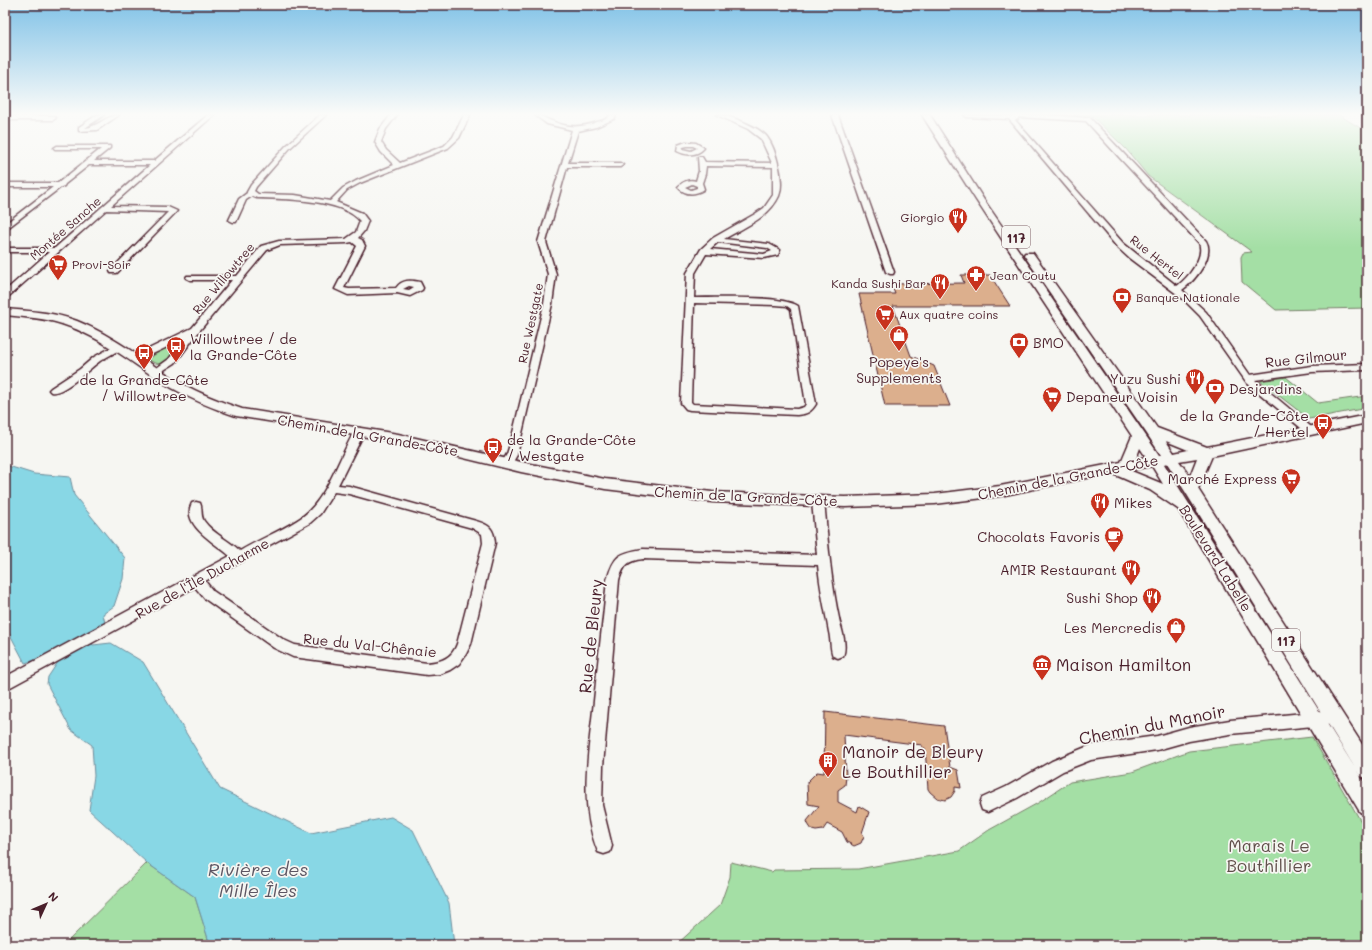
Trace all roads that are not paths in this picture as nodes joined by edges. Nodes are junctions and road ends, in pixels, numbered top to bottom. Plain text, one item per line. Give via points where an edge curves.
1 (93, 159) edge
2 (160, 159) edge
3 (277, 159) edge
4 (392, 159) edge
5 (415, 159) edge
6 (567, 159) edge
7 (701, 159) edge
8 (773, 159) edge
9 (851, 159) edge
10 (954, 159) edge
11 (964, 159) edge
12 (1046, 159) edge
13 (1126, 159) edge
14 (89, 163) junction
15 (156, 163) junction
16 (703, 164) junction
17 (565, 165) junction
18 (620, 165) dead end
19 (776, 165) junction
20 (399, 166) junction
21 (698, 184) dead end
22 (5, 185) edge
23 (62, 185) junction
24 (251, 194) junction
25 (332, 203) junction
26 (105, 208) junction
27 (233, 220) dead end
28 (5, 228) edge
29 (353, 239) junction
30 (716, 240) junction
31 (5, 250) edge
32 (56, 250) junction
33 (704, 251) junction
34 (114, 270) dead end
35 (890, 272) dead end
36 (190, 278) dead end
37 (238, 278) junction
38 (1177, 289) junction
39 (399, 290) dead end
40 (5, 294) edge
41 (689, 300) junction
42 (5, 301) edge
43 (7, 313) edge
44 (197, 328) junction
45 (116, 348) junction
46 (135, 360) junction
47 (1367, 367) edge
48 (156, 372) junction
49 (1248, 378) junction
50 (54, 390) dead end
51 (1367, 419) edge
52 (360, 431) junction
53 (1152, 431) junction
54 (1311, 431) junction
55 (1139, 435) junction
56 (1207, 452) junction
57 (1170, 458) junction
58 (1155, 460) junction
59 (506, 464) junction
60 (1119, 467) junction
61 (331, 488) junction
62 (1191, 488) junction
63 (818, 501) junction
64 (196, 506) dead end
65 (1186, 508) junction
66 (239, 558) junction
67 (823, 560) junction
68 (197, 580) junction
69 (838, 652) dead end
70 (5, 684) edge
71 (1334, 717) junction
72 (1314, 718) junction
73 (1367, 769) edge
74 (988, 804) dead end
75 (1367, 805) edge
76 (604, 846) dead end

1 - 14 street
2 - 15 street, Montée Sanche
3 - 24 street via 253,186
4 - 20 street
5 - 20 street
6 - 17 street, Rue Westgate
7 - 16 street
8 - 19 street
9 - 35 street
10 - 55 main road, Boulevard Labelle / 117
11 - 53 main road, Boulevard Labelle / 117
12 - 38 street, Rue Hertel via 1120,245
13 - 38 street via 1204,244 1203,258 1184,287
14 - 15 street
14 - 23 street
15 - 26 street, Montée Sanche
16 - 19 street
16 - 21 street via 703,174
17 - 18 street
17 - 59 street, Rue Westgate via 542,242 552,274 548,304 516,441
19 - 30 street via 776,195 767,209
20 - 25 street via 351,185
22 - 23 street
23 - 28 street
24 - 25 street
24 - 27 street via 243,198
25 - 29 street via 364,219 362,229
26 - 32 street, Montée Sanche
26 - 34 street via 173,211
29 - 37 street, Rue Willowtree via 269,245 258,253
29 - 39 street via 361,246 339,289 348,292
30 - 33 street
30 - 33 street via 769,246 776,250 771,255 764,256
31 - 32 street
32 - 40 street, Montée Sanche
33 - 41 street via 691,273
36 - 37 street
37 - 44 street, Rue Willowtree
38 - 49 street, Rue Hertel via 1203,314
41 - 41 street via 686,403 690,407 797,412 808,409 811,404 795,308 789,304 776,302
42 - 43 main road
43 - 45 main road, Chemin de la Grande-Côte via 63,320 92,333
44 - 46 street, Rue Willowtree
44 - 48 street, Rue Willowtree via 172,362
45 - 46 main road, Chemin de la Grande-Côte
45 - 50 street
46 - 48 main road, Chemin de la Grande-Côte
47 - 49 street, Rue Gilmour via 1308,370
48 - 52 main road, Chemin de la Grande-Côte via 198,398 223,408 251,415
49 - 54 street, Rue Hertel
51 - 54 main road, Chemin de la Grande-Côte
52 - 59 main road, Chemin de la Grande-Côte via 424,443
52 - 61 street, Rue de l'Île Ducharme
53 - 56 main road
53 - 57 main road, Boulevard Labelle / 117
54 - 56 main road, Chemin de la Grande-Côte
55 - 58 main road, Boulevard Labelle / 117
55 - 60 main road
56 - 57 main road, Chemin de la Grande-Côte
56 - 62 main road
57 - 58 main road, Chemin de la Grande-Côte
57 - 62 main road, Boulevard Labelle / 117
58 - 60 main road, Chemin de la Grande-Côte
58 - 65 main road, Boulevard Labelle / 117
59 - 63 main road, Chemin de la Grande-Côte via 581,480 655,491 718,497
60 - 63 main road, Chemin de la Grande-Côte via 1000,491 951,498
60 - 65 main road via 1155,486
61 - 66 street, Rue de l'Île Ducharme via 318,509 306,520
61 - 68 street, Rue du Val-Chênaie via 349,490 468,522 488,532 489,543 464,644 458,656 448,665 427,669 293,651 209,595
62 - 71 main road, Boulevard Labelle / 117
63 - 67 street
64 - 66 street via 196,518 200,525 233,550
65 - 72 main road, Boulevard Labelle / 117
66 - 68 street, Rue de l'Île Ducharme
67 - 69 street
67 - 76 street, Rue de Bleury via 643,554 630,556 618,564 613,580 595,766 594,805
68 - 70 street, Rue de l'Île Ducharme
71 - 72 street, Chemin du Manoir
71 - 73 main road, Boulevard Labelle / 117
72 - 74 street, Chemin du Manoir via 1215,729 1153,744 1093,752 1064,763 1002,799
72 - 75 main road, Boulevard Labelle / 117

